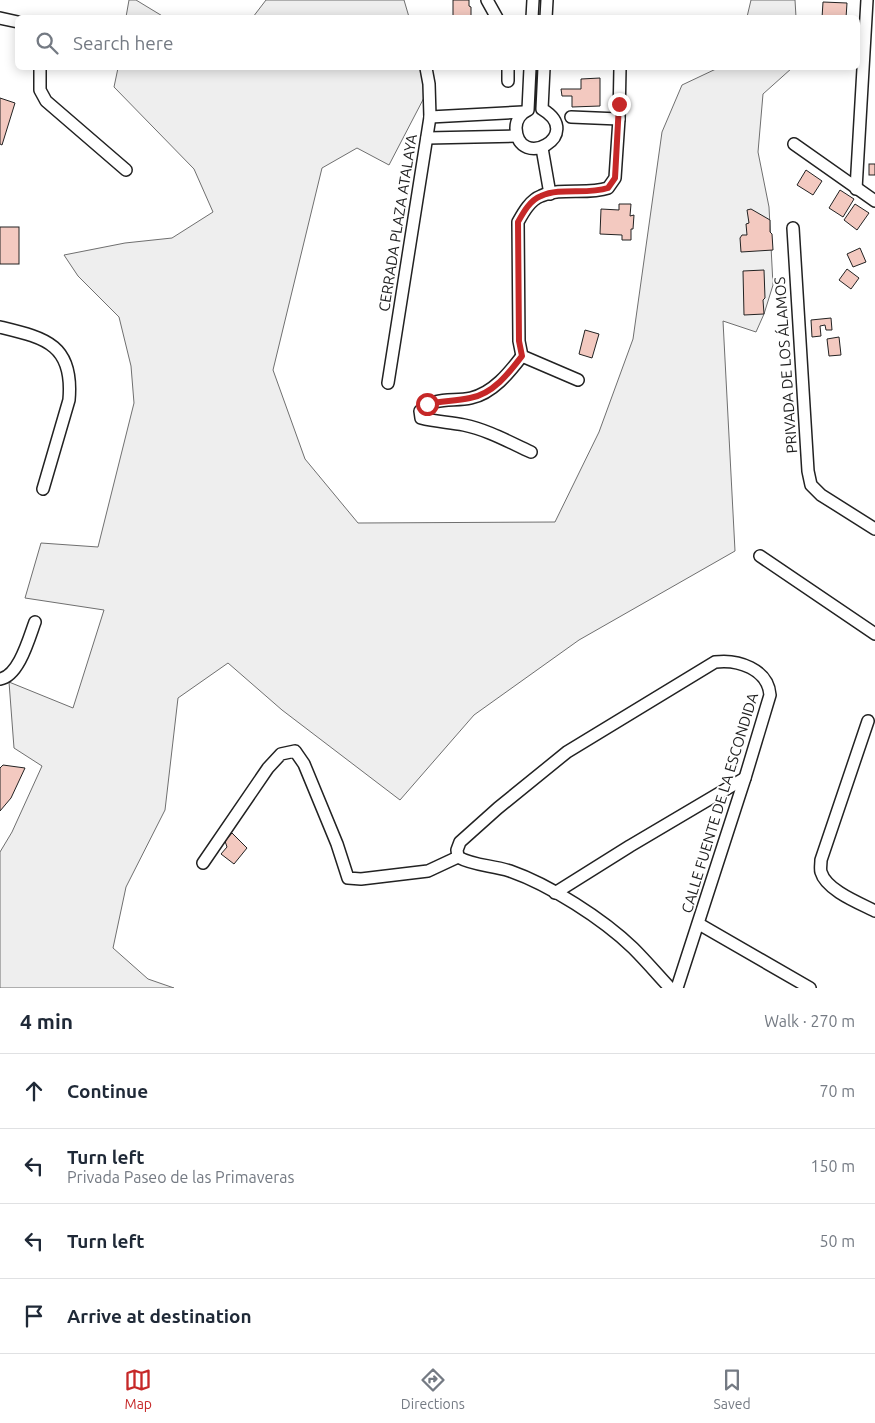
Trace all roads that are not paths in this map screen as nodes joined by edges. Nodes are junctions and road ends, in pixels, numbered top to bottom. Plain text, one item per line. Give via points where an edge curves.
1 (487, 0) edge
2 (533, 0) edge
3 (547, 0) edge
4 (867, 0) edge
5 (495, 15) edge
6 (532, 15) edge
7 (546, 15) edge
8 (0, 18) edge
9 (15, 21) edge
10 (40, 70) edge
11 (426, 70) edge
12 (508, 70) edge
13 (530, 70) edge
14 (544, 70) edge
15 (620, 70) edge
16 (508, 81) dead end
17 (523, 112) junction
18 (452, 116) junction
19 (430, 117) junction
20 (571, 117) dead end
21 (619, 119) junction
22 (516, 136) junction
23 (427, 138) junction
24 (450, 138) junction
25 (794, 144) dead end
26 (542, 148) junction
27 (126, 170) dead end
28 (856, 189) junction
29 (550, 194) junction
30 (875, 201) edge
31 (793, 228) dead end
32 (0, 327) edge
33 (522, 356) junction
34 (578, 380) dead end
35 (388, 383) dead end
36 (531, 452) dead end
37 (43, 489) dead end
38 (875, 529) edge
39 (760, 556) dead end
40 (35, 622) dead end
41 (875, 634) edge
42 (0, 679) edge
43 (868, 721) dead end
44 (745, 778) junction
45 (458, 857) junction
46 (203, 862) dead end
47 (555, 893) junction
48 (875, 911) edge
49 (699, 924) junction
50 (805, 986) edge
51 (670, 988) edge
52 (678, 988) edge

1 - 5 street
2 - 6 street
3 - 7 street
4 - 28 street
8 - 9 street
10 - 27 street via 40,90 46,101
11 - 19 street, CERRADA PLAZA ATALAYA
12 - 16 street
13 - 17 street via 528,110
14 - 26 street via 542,109 551,114 556,123 556,134 551,143
15 - 21 street
17 - 18 street
17 - 22 street via 516,123
18 - 19 street
18 - 24 street
19 - 23 street, CERRADA PLAZA ATALAYA
20 - 21 street
21 - 29 street via 615,178 608,188 597,192
22 - 24 street
22 - 26 street via 532,149
23 - 24 street
23 - 35 street, CERRADA PLAZA ATALAYA
25 - 28 street
26 - 29 street
28 - 30 street
29 - 33 street via 540,196 518,222 519,341
31 - 38 street, PRIVADA DE LOS ÁLAMOS via 808,470 812,485 821,495
32 - 37 street via 47,341 64,361 70,388 69,400
33 - 34 street
33 - 36 street via 491,389 472,398 427,404 420,411 421,418 464,425
39 - 41 street
40 - 42 street via 17,667
43 - 48 street via 821,860 821,871 834,889
44 - 45 street, CALLE FUENTE DE LA ESCONDIDA via 770,686 765,677 744,664 728,660 715,662 567,752 460,842
44 - 47 street
44 - 49 street, CALLE FUENTE DE LA ESCONDIDA
45 - 46 street via 428,871 348,878 337,844 295,752 281,754 268,768
45 - 47 street via 508,870
47 - 51 street via 588,912 633,948
49 - 50 street
49 - 52 street, CALLE FUENTE DE LA ESCONDIDA

